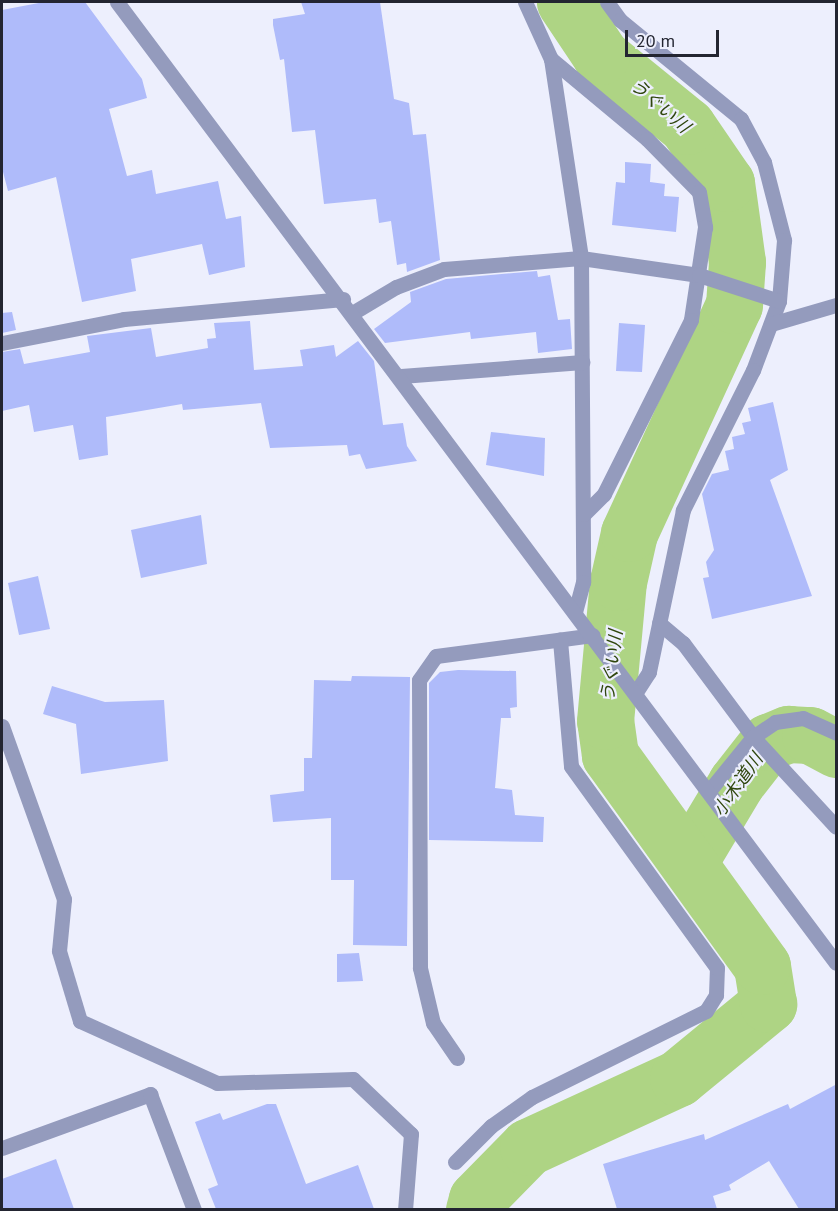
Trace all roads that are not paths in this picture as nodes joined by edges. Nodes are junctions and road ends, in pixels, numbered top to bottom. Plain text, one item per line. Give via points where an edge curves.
1 (117, 2) edge
2 (525, 2) edge
3 (607, 2) edge
4 (551, 58) junction
5 (581, 258) junction
6 (699, 275) junction
7 (343, 300) junction
8 (779, 301) junction
9 (837, 305) edge
10 (354, 312) junction
11 (771, 324) junction
12 (2, 343) edge
13 (582, 362) junction
14 (401, 376) junction
15 (584, 514) junction
16 (575, 611) junction
17 (659, 622) junction
18 (593, 635) junction
19 (560, 639) junction
20 (635, 691) junction
21 (2, 726) edge
22 (837, 733) edge
23 (753, 736) junction
24 (710, 792) junction
25 (837, 827) edge
26 (837, 963) edge
27 (457, 1058) dead end
28 (2, 1148) edge
29 (455, 1162) dead end
30 (194, 1209) edge
31 (405, 1209) edge

1 - 7 street
2 - 4 street
3 - 8 street via 620,20 741,119 764,162 779,209 784,240
4 - 5 street
4 - 6 street via 647,139 699,192 705,227
5 - 6 street
5 - 10 street via 444,269 396,286
5 - 13 street
6 - 8 street
6 - 15 street via 691,320 604,494
7 - 10 street
7 - 12 street via 124,319
8 - 11 street
9 - 11 street
10 - 14 street
11 - 17 street via 683,510
13 - 14 street
13 - 15 street
14 - 16 street
15 - 16 street via 583,582
16 - 18 street
17 - 20 street via 649,672
17 - 23 street via 683,643
18 - 19 street
18 - 20 street
19 - 27 street via 436,656 419,680 420,968 433,1023
19 - 29 street via 571,766 717,968 716,995 706,1011 532,1097 491,1126
20 - 24 street
21 - 31 street via 64,898 58,951 80,1021 217,1083 353,1079 411,1134
22 - 23 street via 803,718 775,722
23 - 24 street
23 - 25 street
24 - 26 street
28 - 30 street via 150,1094

